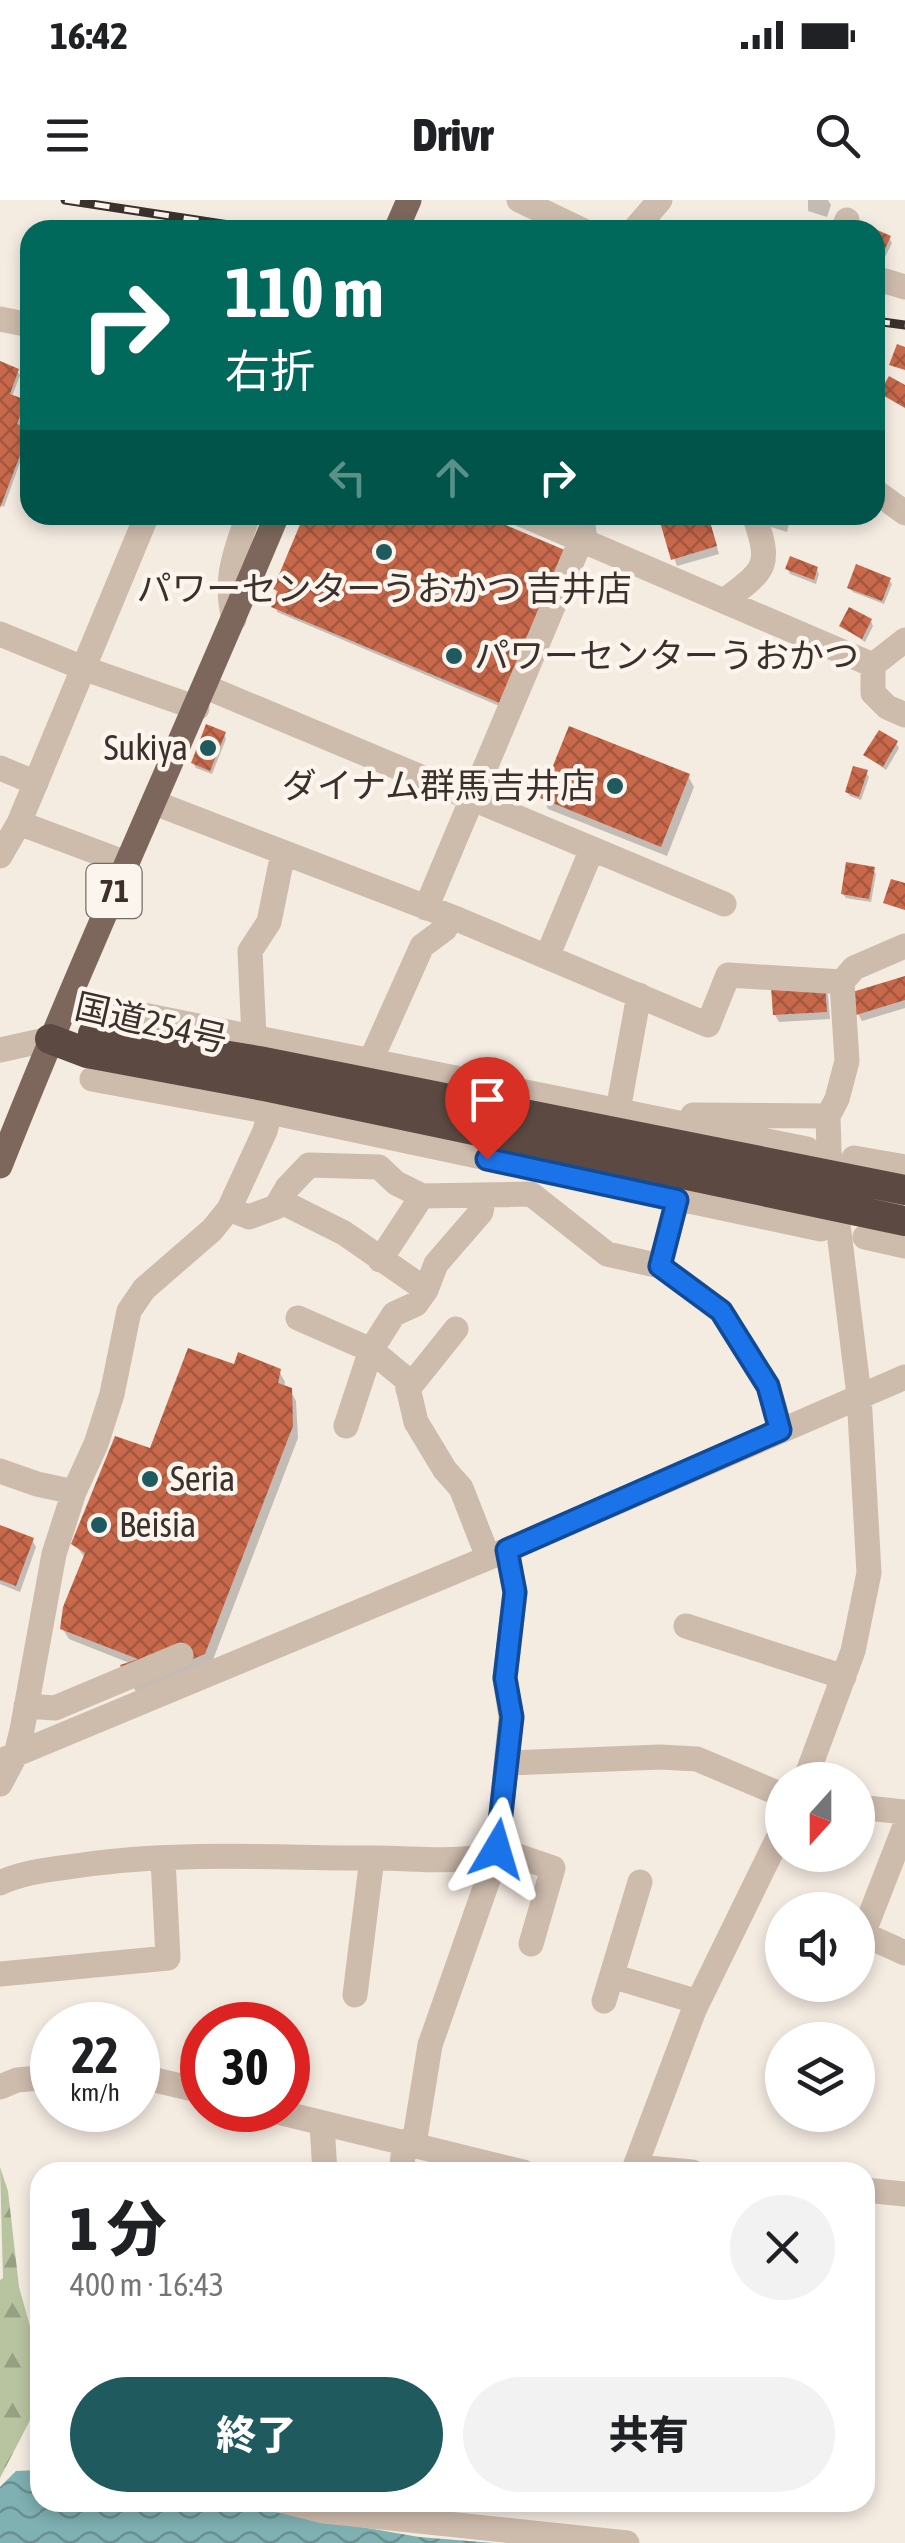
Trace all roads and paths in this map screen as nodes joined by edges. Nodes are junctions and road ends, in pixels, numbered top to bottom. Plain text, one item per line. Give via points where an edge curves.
1 (519, 200) edge
2 (660, 200) edge
3 (560, 220) edge
4 (643, 220) edge
5 (885, 499) edge
6 (905, 514) edge
7 (143, 525) edge
8 (245, 525) edge
9 (273, 525) edge
10 (546, 525) edge
11 (757, 525) edge
12 (581, 540) junction
13 (724, 601) junction
14 (234, 619) junction
15 (0, 634) edge
16 (905, 640) edge
17 (872, 665) junction
18 (83, 668) junction
19 (202, 698) junction
20 (905, 715) edge
21 (0, 768) edge
22 (36, 783) junction
23 (472, 798) junction
24 (155, 803) junction
25 (18, 823) junction
26 (592, 849) junction
27 (283, 853) junction
28 (0, 856) edge
29 (126, 863) junction
30 (724, 904) dead end
31 (438, 912) junction
32 (905, 946) edge
33 (547, 957) junction
34 (842, 982) junction
35 (639, 995) junction
36 (118, 1010) dead end
37 (50, 1040) junction
38 (255, 1045) junction
39 (0, 1050) edge
40 (371, 1060) junction
41 (92, 1078) dead end
42 (270, 1100) junction
43 (614, 1110) junction
44 (828, 1116) junction
45 (687, 1126) junction
46 (650, 1140) junction
47 (808, 1149) dead end
48 (0, 1166) edge
49 (844, 1166) junction
50 (905, 1167) edge
51 (726, 1185) junction
52 (905, 1190) edge
53 (484, 1194) junction
54 (422, 1196) junction
55 (672, 1199) junction
56 (280, 1201) junction
57 (229, 1209) junction
58 (829, 1217) junction
59 (905, 1221) edge
60 (865, 1237) dead end
61 (905, 1246) edge
62 (380, 1260) junction
63 (660, 1266) junction
64 (426, 1290) junction
65 (298, 1318) dead end
66 (456, 1328) dead end
67 (371, 1350) junction
68 (905, 1377) edge
69 (408, 1388) junction
70 (860, 1395) junction
71 (346, 1426) dead end
72 (780, 1430) junction
73 (0, 1471) edge
74 (74, 1492) junction
75 (497, 1554) junction
76 (686, 1626) dead end
77 (181, 1654) dead end
78 (844, 1677) junction
79 (26, 1706) junction
80 (8, 1758) edge
81 (812, 1762) edge
82 (508, 1764) junction
83 (0, 1784) edge
84 (765, 1788) edge
85 (875, 1809) edge
86 (905, 1812) edge
87 (905, 1826) edge
88 (497, 1852) junction
89 (372, 1858) junction
90 (164, 1859) junction
91 (765, 1865) edge
92 (640, 1882) dead end
93 (0, 1883) edge
94 (532, 1944) dead end
95 (905, 1953) edge
96 (0, 1974) edge
97 (612, 1976) junction
98 (355, 1995) dead end
99 (604, 2002) dead end
100 (698, 2002) junction
101 (30, 2079) edge
102 (0, 2088) edge
103 (310, 2122) edge
104 (322, 2125) junction
105 (409, 2142) junction
106 (324, 2162) edge
107 (404, 2162) edge
108 (484, 2162) edge
109 (637, 2162) edge
110 (875, 2191) edge
111 (905, 2194) edge
112 (420, 2512) edge
113 (626, 2543) edge

1 - 3 street
2 - 4 street
5 - 6 street
7 - 18 street
8 - 14 street via 230,568
9 - 14 main road, 71
10 - 12 street
11 - 13 street via 765,558 758,576
12 - 13 street
12 - 23 street
13 - 17 street
14 - 19 main road, 71
15 - 18 street
16 - 17 street
17 - 20 street via 872,692
18 - 19 street
18 - 22 street
19 - 23 street
19 - 24 main road, 71
21 - 22 street
22 - 25 street
23 - 26 street
23 - 31 street
24 - 27 street
24 - 29 main road, 71
25 - 28 street
25 - 29 street
26 - 30 street
26 - 33 street
27 - 31 street
27 - 38 street via 269,922 250,951
29 - 37 main road, 71
31 - 33 street
31 - 40 street via 446,929 422,946
32 - 34 street via 854,968
33 - 35 street
34 - 35 street via 728,975 708,1025
34 - 44 street via 847,1061
35 - 43 street
36 - 38 street
37 - 38 highway, 国道254号 via 92,1034
37 - 39 street
37 - 42 highway, 国道254号
37 - 48 main road, 71
38 - 40 street
38 - 46 highway, 国道254号
40 - 43 street
41 - 42 street
42 - 51 highway, 国道254号
42 - 55 street
42 - 57 street
43 - 45 street
43 - 46 street
44 - 45 street via 688,1115
44 - 49 street
45 - 47 street
46 - 49 highway, 国道254号
49 - 50 street
49 - 52 highway, 国道254号
49 - 58 street
51 - 55 street
51 - 58 highway, 国道254号
53 - 54 street
53 - 63 street via 532,1194 608,1254
53 - 64 street via 481,1212 436,1264
54 - 56 street via 379,1167 309,1165
54 - 62 street
55 - 58 street
55 - 63 street
56 - 57 street via 249,1217
56 - 62 street
57 - 74 street via 129,1311 112,1394
58 - 59 highway, 国道254号
58 - 70 street
60 - 61 street
62 - 64 street
63 - 72 street via 721,1311 768,1386
64 - 67 street via 416,1304 394,1314
65 - 67 street
66 - 69 street
67 - 69 street
67 - 71 street
68 - 70 street
69 - 75 street via 416,1422
70 - 72 street
70 - 78 street via 868,1573
72 - 75 street
73 - 74 street
74 - 79 street via 54,1554
75 - 80 street
75 - 82 street via 515,1592 505,1678 512,1717
76 - 78 street
77 - 79 street via 55,1708
78 - 81 street
79 - 80 street
80 - 83 street
82 - 84 street via 696,1759
82 - 88 street
85 - 86 street
87 - 95 street via 863,1934
88 - 89 street via 465,1862
88 - 94 street via 553,1868
88 - 105 street via 430,2045
89 - 90 street
89 - 98 street
90 - 93 street via 95,1863
90 - 96 street via 168,1958
91 - 100 street
92 - 97 street
97 - 99 street
97 - 100 street
100 - 109 street
101 - 102 street
103 - 104 street
104 - 105 street
104 - 106 street
105 - 107 street
105 - 108 street
110 - 111 street
112 - 113 street

